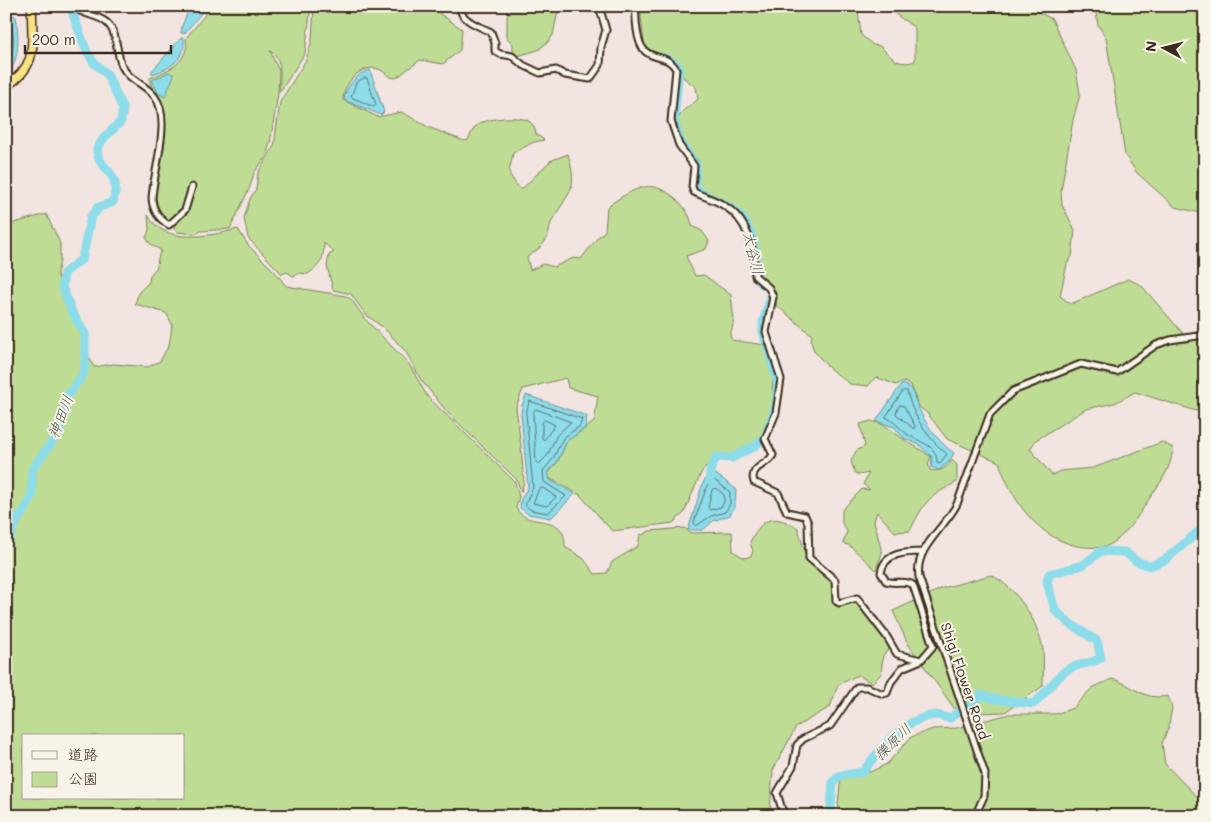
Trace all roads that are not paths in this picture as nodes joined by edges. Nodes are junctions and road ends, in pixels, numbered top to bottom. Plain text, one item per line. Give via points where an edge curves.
1 (32, 6) edge
2 (74, 6) edge
3 (459, 6) edge
4 (599, 6) edge
5 (636, 6) edge
6 (6, 86) edge
7 (192, 187) dead end
8 (1205, 334) edge
9 (923, 552) junction
10 (921, 660) junction
11 (784, 816) edge
12 (975, 816) edge

1 - 6 highway via 32,58 21,75
2 - 7 street via 81,13 109,25 124,71 150,91 158,102 162,123 152,198 163,221 169,225 182,214
3 - 4 street via 468,20 491,32 497,53 512,56 523,66 540,73 556,70 565,75 590,79 600,65 606,30
5 - 10 street via 640,46 644,52 673,64 676,69 672,122 679,145 694,166 694,192 734,212 742,221 754,258 755,276 772,292 766,332 781,379 776,413 765,439 773,457 755,469 754,482 778,493 788,512 805,516 809,558 835,580 836,601 857,598 888,637 897,654
8 - 9 street via 1156,345 1117,372 1081,364 1018,388 990,414 951,517
9 - 10 street via 890,557 881,573 886,581 913,585 933,646
9 - 12 street, Shigi Flower Road via 918,565 919,577 984,774 984,796
10 - 11 street via 902,668 887,693 858,687 830,726 797,745 793,766 777,793

